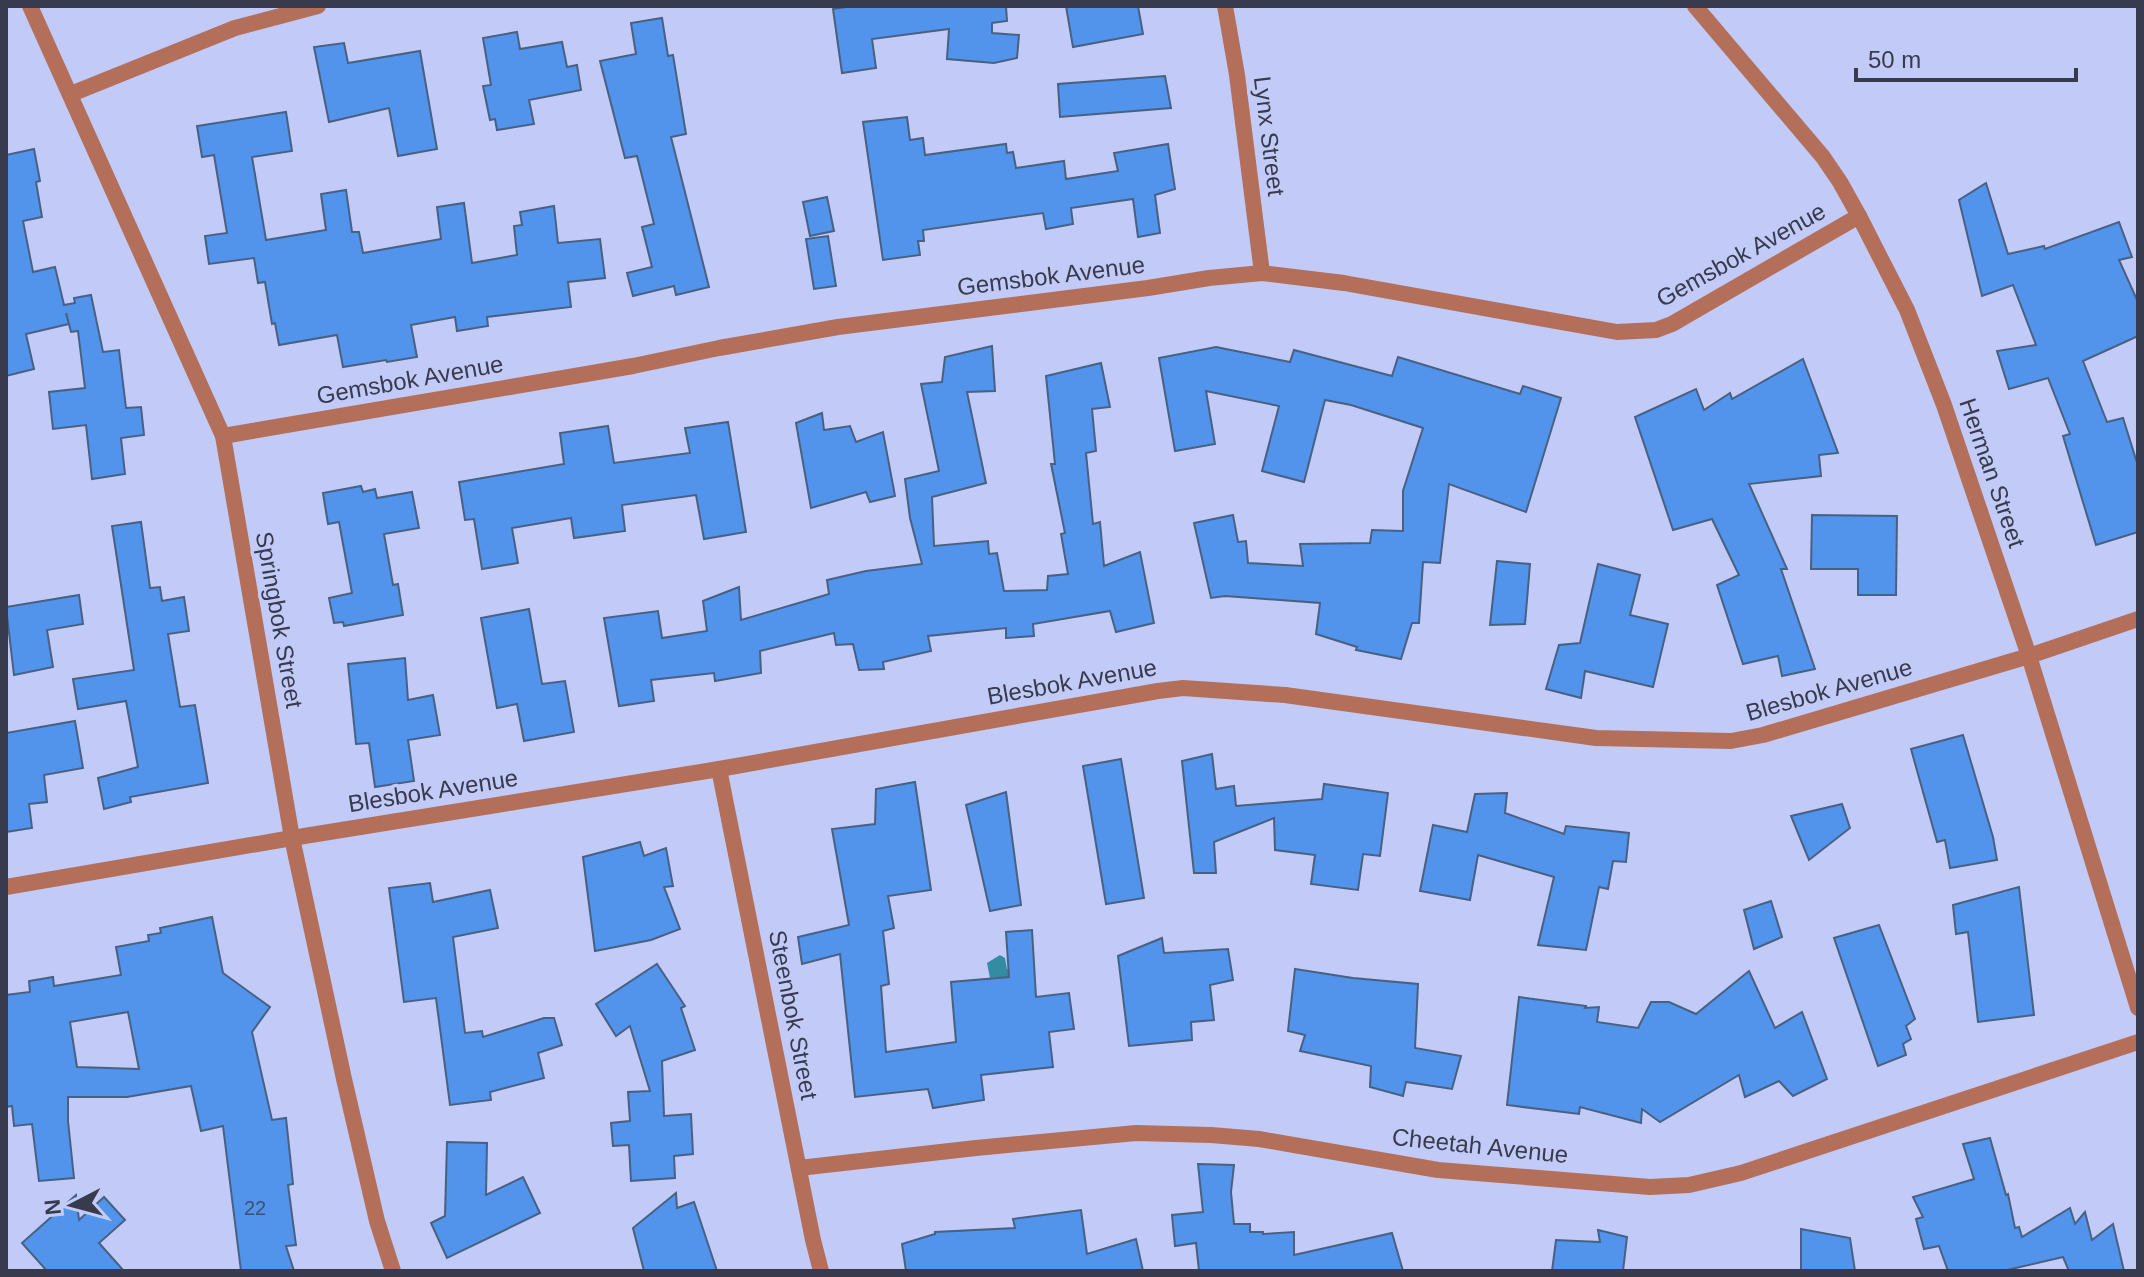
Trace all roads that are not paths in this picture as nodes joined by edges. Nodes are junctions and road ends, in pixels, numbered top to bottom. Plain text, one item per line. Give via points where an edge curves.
1 (30, 6) edge
2 (318, 6) edge
3 (1225, 6) edge
4 (1695, 6) edge
5 (71, 94) junction
6 (1859, 216) junction
7 (1262, 273) junction
8 (223, 436) junction
9 (2138, 619) edge
10 (2029, 656) junction
11 (719, 769) junction
12 (292, 838) junction
13 (6, 887) edge
14 (2138, 1008) edge
15 (2138, 1042) edge
16 (799, 1168) junction
17 (393, 1271) edge
18 (821, 1271) edge

1 - 5 street, Springbok Street
2 - 5 street via 235,28
3 - 7 street, Lynx Street
4 - 6 street, Herman Street via 1823,157
5 - 8 street, Springbok Street
6 - 7 street, Gemsbok Avenue via 1656,330 1617,332
6 - 10 street, Herman Street via 1924,350
7 - 8 street, Gemsbok Avenue via 838,327
8 - 12 street, Springbok Street
9 - 10 street, Blesbok Avenue
10 - 11 street, Blesbok Avenue via 1731,741 1596,738 1285,695 1183,688
10 - 14 street, Herman Street
11 - 12 street, Blesbok Avenue
11 - 16 street, Steenbok Street
12 - 13 street, Blesbok Avenue
12 - 17 street, Springbok Street via 370,1193
15 - 16 street, Cheetah Avenue via 1741,1173 1689,1185 1650,1187 1438,1170 1259,1139 1174,1133 1099,1135
16 - 18 street, Steenbok Street

